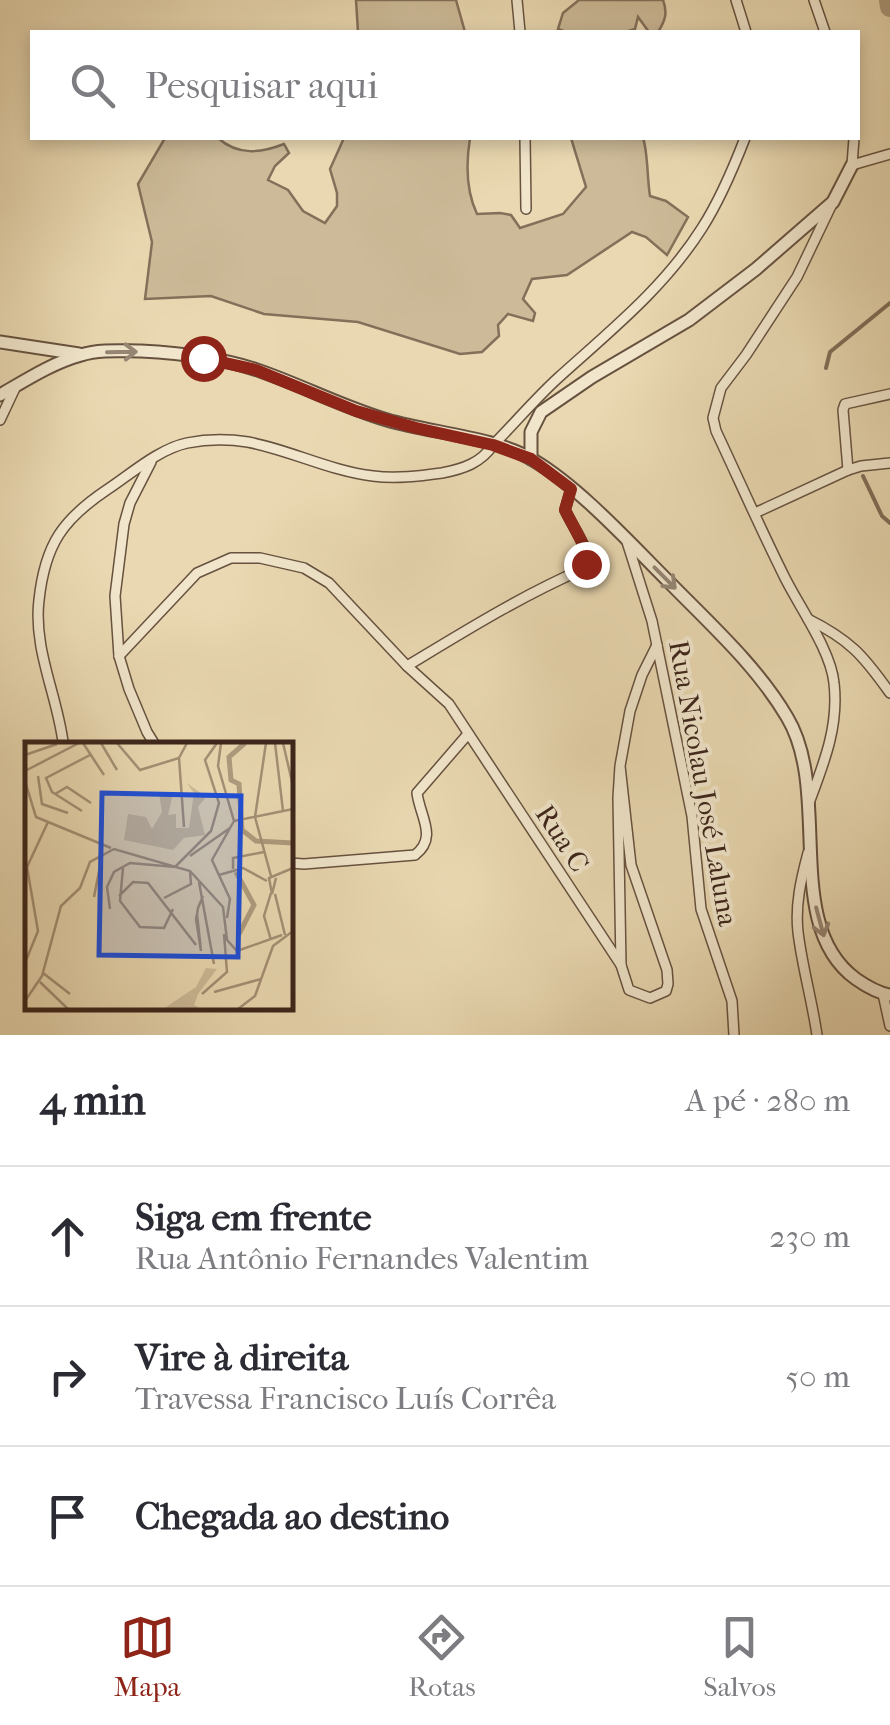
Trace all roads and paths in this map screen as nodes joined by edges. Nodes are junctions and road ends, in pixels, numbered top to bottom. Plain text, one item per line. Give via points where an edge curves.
1 (518, 0) edge
2 (736, 0) edge
3 (814, 0) edge
4 (520, 30) edge
5 (745, 30) edge
6 (824, 30) edge
7 (525, 140) edge
8 (744, 140) edge
9 (854, 140) edge
10 (890, 154) edge
11 (852, 165) junction
12 (833, 202) junction
13 (526, 209) dead end
14 (0, 342) edge
15 (83, 354) junction
16 (16, 386) junction
17 (890, 394) edge
18 (0, 396) edge
19 (0, 420) edge
20 (493, 445) junction
21 (531, 459) junction
22 (152, 460) junction
23 (890, 463) edge
24 (848, 470) junction
25 (571, 489) junction
26 (755, 512) junction
27 (626, 539) junction
28 (805, 617) junction
29 (657, 645) junction
30 (119, 656) junction
31 (407, 666) junction
32 (890, 693) edge
33 (468, 734) junction
34 (63, 742) dead end
35 (152, 742) edge
36 (620, 766) junction
37 (809, 803) junction
38 (811, 840) junction
39 (292, 862) edge
40 (621, 965) junction
41 (887, 994) edge
42 (890, 1026) edge
43 (734, 1035) edge
44 (817, 1035) edge

1 - 4 street
2 - 5 street
3 - 6 street
7 - 13 street
8 - 20 street via 702,228 668,274
9 - 11 street
10 - 11 street
11 - 12 street
12 - 21 street via 713,303 541,412 531,432
12 - 26 street via 797,277 716,400 716,431
14 - 15 street
15 - 16 street
15 -> 20 street via 153,352 238,366 356,411
16 - 18 street
16 - 19 street
17 - 24 street via 845,404
20 - 21 street
20 - 22 street via 474,463 418,476 373,476 238,441 186,443
21 - 25 street
22 - 30 street via 124,524 115,596
22 - 34 street via 82,506 49,551 38,628
23 - 24 street
24 - 26 street
25 - 27 street
25 - 31 street via 565,510 586,550 583,568
26 - 28 street
27 - 29 street, Rua Nicolau José Laluna
27 -> 37 street via 728,643 785,713 802,749
28 - 32 street via 853,646
28 - 37 street via 830,664 836,712
29 - 36 street via 630,711
29 - 43 street, Rua Nicolau José Laluna via 692,816 700,909 732,1001
30 - 31 street, Rua C via 197,573 231,558 260,558 304,568 328,583
30 - 35 street
31 - 33 street, Rua C via 449,704
33 - 39 street via 417,793 427,840 415,855
33 - 40 street, Rua C
36 - 40 street
36 - 40 street, Rua C via 631,865 667,970 666,991 650,998 629,990
37 - 38 street
38 -> 41 street via 814,898 828,949 841,968
38 - 44 street via 798,930
41 - 42 street

